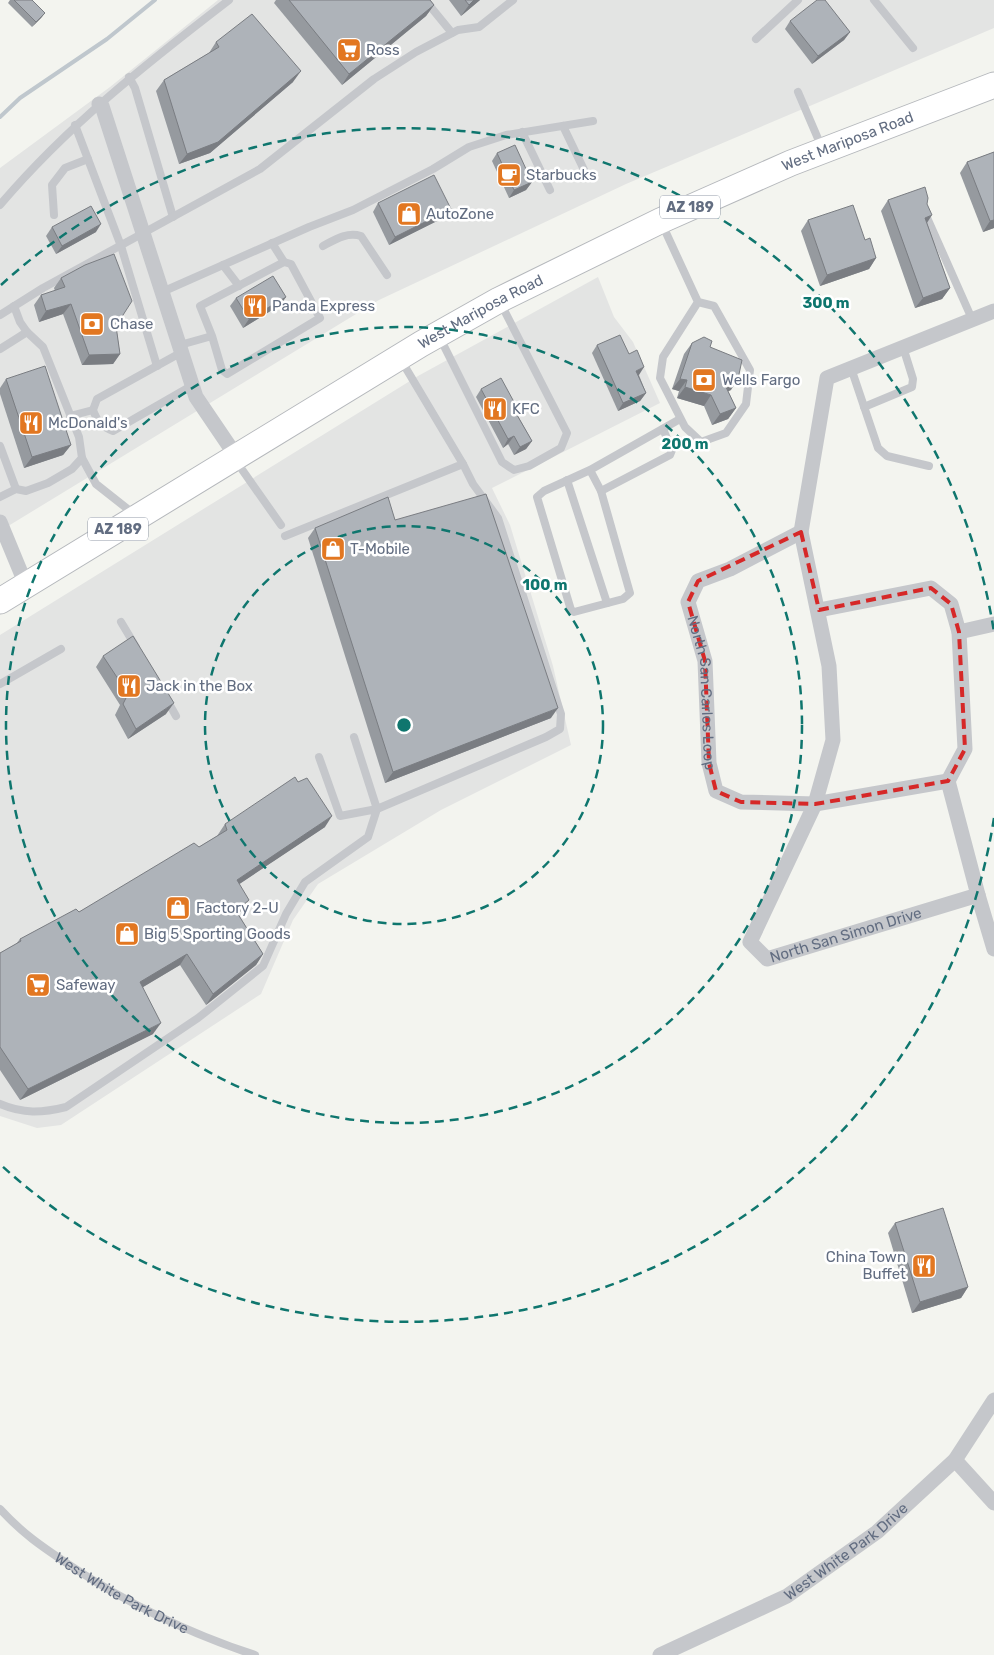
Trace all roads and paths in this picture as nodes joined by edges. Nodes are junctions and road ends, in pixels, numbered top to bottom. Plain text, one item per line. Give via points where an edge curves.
1 (228, 0) edge
2 (425, 0) edge
3 (513, 0) edge
4 (798, 0) edge
5 (874, 0) edge
6 (452, 33) junction
7 (756, 39) dead end
8 (913, 48) dead end
9 (129, 78) junction
10 (994, 85) edge
11 (798, 92) dead end
12 (99, 104) junction
13 (593, 122) dead end
14 (75, 125) junction
15 (563, 126) junction
16 (522, 132) junction
17 (824, 151) junction
18 (88, 159) junction
19 (586, 174) dead end
20 (550, 190) dead end
21 (0, 205) edge
22 (926, 213) edge
23 (54, 215) dead end
24 (173, 217) junction
25 (660, 221) junction
26 (144, 233) junction
27 (272, 243) junction
28 (121, 246) junction
29 (323, 246) dead end
30 (284, 262) junction
31 (223, 265) junction
32 (387, 275) dead end
33 (239, 286) junction
34 (162, 292) junction
35 (499, 300) junction
36 (698, 302) junction
37 (14, 306) junction
38 (994, 311) edge
39 (0, 315) edge
40 (972, 319) junction
41 (27, 332) junction
42 (438, 335) junction
43 (212, 336) junction
44 (903, 347) junction
45 (181, 348) junction
46 (0, 349) edge
47 (400, 358) junction
48 (157, 366) junction
49 (852, 368) junction
50 (192, 385) junction
51 (864, 407) junction
52 (93, 410) junction
53 (70, 416) junction
54 (680, 419) junction
55 (663, 429) junction
56 (0, 446) edge
57 (235, 457) junction
58 (82, 458) junction
59 (463, 464) junction
60 (929, 466) dead end
61 (590, 470) junction
62 (567, 480) junction
63 (16, 489) junction
64 (601, 491) junction
65 (0, 497) edge
66 (138, 517) junction
67 (0, 522) edge
68 (281, 525) dead end
69 (801, 532) junction
70 (285, 536) dead end
71 (26, 585) junction
72 (0, 602) edge
73 (606, 604) junction
74 (818, 610) junction
75 (121, 622) dead end
76 (994, 624) edge
77 (959, 632) junction
78 (61, 649) dead end
79 (142, 657) edge
80 (0, 684) edge
81 (163, 693) edge
82 (176, 716) edge
83 (354, 737) dead end
84 (319, 757) dead end
85 (948, 781) junction
86 (815, 804) junction
87 (377, 809) junction
88 (978, 895) junction
89 (994, 949) edge
90 (0, 1104) edge
91 (994, 1400) edge
92 (955, 1460) junction
93 (994, 1503) edge
94 (0, 1509) edge
95 (255, 1655) edge
96 (660, 1655) edge

1 - 9 lane
2 - 6 lane
3 - 6 lane via 479,27
4 - 7 lane
5 - 8 lane
6 - 24 lane via 374,79 260,169
9 - 12 lane
9 - 24 lane via 135,88
10 - 17 main road, West Mariposa Road / AZ 189
11 - 17 lane
12 - 14 lane
12 - 26 street via 122,161
13 - 15 lane
14 - 18 lane
14 - 21 lane via 34,165
15 - 16 lane
15 - 19 lane
16 - 20 lane
16 - 27 lane via 506,134 470,147 353,210
17 - 25 main road, West Mariposa Road / AZ 189
18 - 23 lane via 65,168 52,185
18 - 28 lane
22 - 40 lane
24 - 26 lane
25 - 35 main road, West Mariposa Road / AZ 189
25 - 36 lane
26 - 28 lane
26 - 34 street
27 - 30 lane
27 - 31 lane
28 - 37 lane
28 - 48 lane
29 - 32 lane via 344,236 361,236
30 - 33 lane
30 - 43 lane via 291,264 320,318 227,374 222,370
31 - 33 lane
31 - 34 lane
33 - 43 lane via 200,306
34 - 45 street
35 - 42 main road, West Mariposa Road / AZ 189
35 - 42 lane via 566,433 561,448 529,466 514,470 502,462
36 - 54 lane via 663,357 660,378
36 - 54 lane via 714,306 750,370 746,404 726,433 701,442
37 - 39 lane
37 - 41 lane
38 - 40 street
40 - 44 street
41 - 46 lane
41 - 53 lane via 43,347
42 - 47 main road, West Mariposa Road / AZ 189
43 - 45 lane
44 - 49 street
44 - 51 lane via 913,379 912,387
45 - 48 lane
45 - 50 street
47 - 57 main road, West Mariposa Road / AZ 189
47 - 59 lane
48 - 52 lane via 97,399
49 - 51 lane
49 - 69 street, North San Simon Drive via 827,378
50 - 52 lane via 113,431 96,419
50 - 57 street via 196,397
51 - 60 lane via 878,448 887,456
52 - 53 lane
53 - 58 lane via 79,438
54 - 55 lane
55 - 61 lane
55 - 64 lane via 672,450 670,455
56 - 63 lane
57 - 66 main road, West Mariposa Road / AZ 189
57 - 68 lane
58 - 63 lane via 72,469 48,483 26,491
58 - 66 lane via 96,484
59 - 70 lane
59 - 87 lane via 498,518 561,714 560,729
61 - 62 lane
61 - 64 lane
62 - 73 lane
62 - 73 lane via 537,497 571,610
63 - 65 lane
64 - 73 lane via 630,593 623,599
66 - 71 main road, West Mariposa Road / AZ 189
67 - 71 street
69 - 74 street, North San Simon Drive
69 - 86 street, North San Carlos Loop via 730,569 698,581 688,602 705,661 710,763 716,791 741,802
71 - 72 main road, West Mariposa Road / AZ 189
74 - 77 street via 931,588 951,604
74 - 86 street, North San Simon Drive via 829,666 833,740
75 - 79 lane
76 - 77 street
77 - 85 street via 965,749
78 - 80 lane
81 - 82 lane
83 - 87 lane
84 - 87 lane via 340,816
85 - 86 street
85 - 88 street
86 - 88 street, North San Simon Drive via 750,942 767,959
87 - 90 lane via 368,838 305,882 286,914 263,966 212,1006 66,1106 47,1112 26,1112
88 - 89 street
91 - 92 street, West White Park Drive
92 - 93 street
92 - 96 street, West White Park Drive via 877,1532 787,1596
94 - 95 lane, West White Park Drive via 22,1533 107,1590 187,1631

